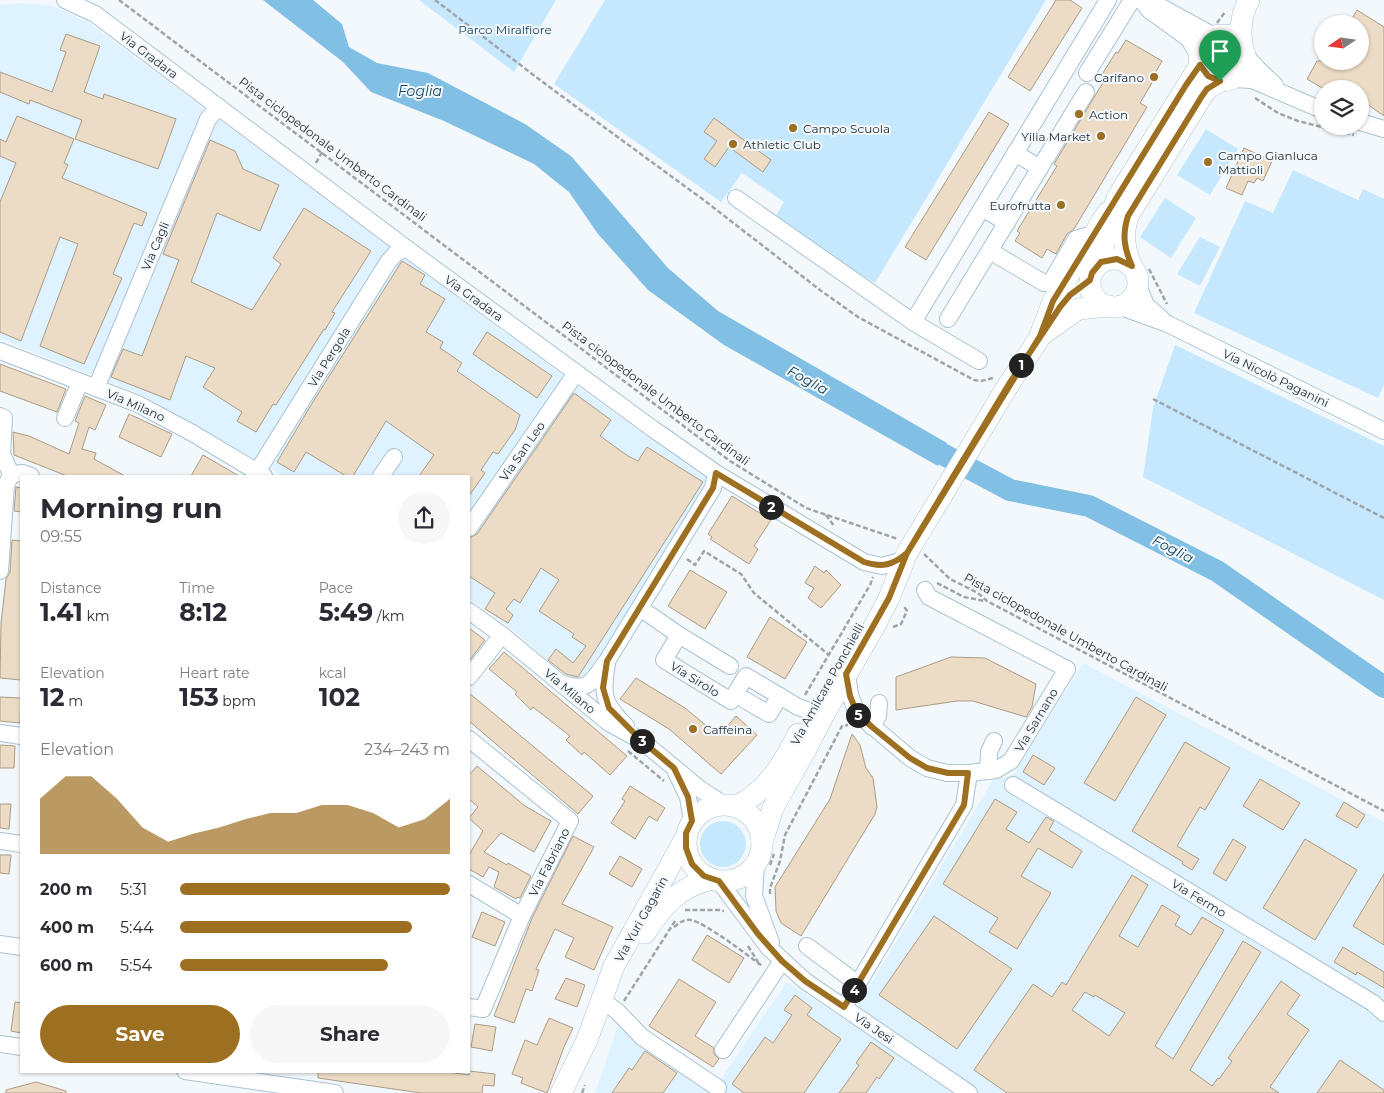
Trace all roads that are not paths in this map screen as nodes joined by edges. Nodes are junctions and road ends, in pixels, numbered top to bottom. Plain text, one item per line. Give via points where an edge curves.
1 (65, 0) edge
2 (1108, 0) edge
3 (1138, 0) edge
4 (1243, 0) edge
5 (1249, 0) edge
6 (1170, 10) edge
7 (1216, 36) junction
8 (1244, 50) junction
9 (1200, 61) junction
10 (1087, 73) dead end
11 (1233, 84) junction
12 (1086, 92) dead end
13 (1282, 92) junction
14 (1314, 106) edge
15 (219, 107) junction
16 (1369, 125) edge
17 (1384, 129) edge
18 (1015, 153) junction
19 (1040, 168) junction
20 (736, 198) dead end
21 (1117, 198) junction
22 (982, 208) junction
23 (1007, 223) junction
24 (1093, 234) junction
25 (406, 248) junction
26 (990, 251) junction
27 (1096, 271) junction
28 (1138, 272) junction
29 (1114, 306) junction
30 (948, 319) dead end
31 (913, 322) junction
32 (1168, 324) junction
33 (1040, 336) junction
34 (0, 351) edge
35 (979, 361) dead end
36 (576, 373) junction
37 (80, 382) junction
38 (96, 388) junction
39 (0, 416) edge
40 (65, 418) dead end
41 (1384, 431) edge
42 (394, 457) dead end
43 (716, 473) junction
44 (11, 474) junction
45 (261, 474) edge
46 (28, 475) edge
47 (382, 475) edge
48 (470, 527) edge
49 (907, 552) junction
50 (0, 571) edge
51 (925, 590) dead end
52 (640, 608) junction
53 (470, 612) edge
54 (502, 635) junction
55 (679, 635) junction
56 (607, 661) junction
57 (730, 666) dead end
58 (846, 674) junction
59 (470, 676) edge
60 (562, 684) junction
61 (780, 696) junction
62 (745, 700) dead end
63 (879, 703) dead end
64 (813, 707) junction
65 (855, 720) junction
66 (872, 727) junction
67 (0, 733) edge
68 (20, 736) edge
69 (470, 740) edge
70 (642, 741) junction
71 (994, 741) dead end
72 (674, 768) junction
73 (988, 771) junction
74 (968, 773) junction
75 (1013, 785) dead end
76 (729, 805) junction
77 (688, 830) junction
78 (0, 841) edge
79 (20, 844) edge
80 (768, 844) junction
81 (761, 868) junction
82 (716, 880) junction
83 (470, 885) edge
84 (522, 916) junction
85 (0, 944) edge
86 (807, 946) dead end
87 (20, 947) edge
88 (782, 961) junction
89 (858, 984) junction
90 (610, 1006) junction
91 (470, 1007) edge
92 (844, 1007) junction
93 (1384, 1013) edge
94 (587, 1040) junction
95 (0, 1044) edge
96 (20, 1047) edge
97 (723, 1050) dead end
98 (200, 1073) edge
99 (286, 1084) edge
100 (718, 1088) dead end
101 (335, 1093) edge
102 (561, 1093) edge
103 (574, 1093) edge
104 (969, 1093) edge

1 - 15 street, Via Gradara via 94,14
2 - 18 street
3 - 6 street via 1149,10
3 - 10 street
4 - 7 main road
5 - 8 main road via 1242,25
6 - 7 street
6 - 9 street
7 - 8 main road via 1232,37
7 - 9 main road via 1204,44
8 - 11 main road via 1243,68
8 - 13 street via 1265,77
9 - 11 main road via 1208,76
9 - 21 main road
11 - 13 street via 1252,80
11 - 28 main road via 1207,89 1128,216 1124,243
12 - 19 street
13 - 14 street
15 - 25 street, Via Gradara
15 - 38 street, Via Cagli via 208,119
16 - 17 street
18 - 19 street
18 - 22 street
19 - 23 street
20 - 31 street
21 - 24 main road
21 - 27 main road
22 - 23 street
22 - 31 street
23 - 26 street
24 - 26 street via 1076,239 1051,282 1044,283
24 - 33 main road via 1053,301
25 - 36 street, Via Gradara
25 - 45 street, Via Pergola via 388,262
26 - 30 street
27 - 28 main road via 1117,259
27 - 29 main road via 1092,294 1097,300
27 - 33 main road, Via Amilcare Ponchielli via 1070,295
28 - 29 main road via 1131,300
28 - 32 street, Via Nicolò Paganini via 1146,305
29 - 32 street, Via Nicolò Paganini
29 - 33 main road, Via Amilcare Ponchielli via 1078,308
31 - 35 street
32 - 41 street, Via Nicolò Paganini
33 - 49 main road, Via Amilcare Ponchielli, bridge via 998,382
34 - 37 street, Via Milano
36 - 43 street, Via Gradara
36 - 48 street, Via San Leo
37 - 38 street, Via Milano
37 - 40 street
38 - 45 street, Via Milano via 175,423
39 - 44 street via 4,418 2,454
42 - 47 street
43 - 49 street, Via Gradara via 864,562 876,566
43 - 52 street via 713,488
44 - 46 street
44 - 50 street via 6,486
49 - 58 main road, Via Amilcare Ponchielli via 889,598
49 - 64 main road, Via Amilcare Ponchielli via 836,663
51 - 73 street, Via Sarnano via 929,597 1067,669 1011,761
52 - 55 street
52 - 56 street
53 - 54 street, Via Milano
54 - 59 street
54 - 60 street, Via Milano
55 - 57 street
55 - 61 street, Via Sirolo via 664,660 731,701 746,676
56 - 60 street via 591,683 584,687
56 - 70 street via 603,688 609,708
58 - 64 main road, Via Amilcare Ponchielli
58 - 65 street, Via Sarnano
60 - 70 street, Via Milano via 609,723
61 - 62 street via 769,714
61 - 64 street, Via Sirolo via 798,708
63 - 66 street via 878,716
64 - 65 street via 842,709
64 - 76 main road, Via Amilcare Ponchielli via 793,746 767,783 757,793
64 - 80 main road, Via Amilcare Ponchielli via 806,749 773,808
65 - 66 street, Via Sarnano
66 - 74 street, Via Sarnano via 927,768
67 - 68 street
69 - 84 street, Via Fabriano via 570,821
70 - 72 street, Via Milano
71 - 73 street via 989,752
72 - 76 street, Via Milano
72 - 77 street, Via Milano via 688,797
73 - 74 street, Via Sarnano
74 - 89 street via 964,805
75 - 93 street, Via Fermo via 1373,1003
76 - 77 main road via 702,811
76 - 80 main road via 743,810 755,820
77 - 82 main road via 688,856 692,864 697,871
77 - 90 main road, Via Yuri Gagarin via 614,966
78 - 79 street
80 - 81 main road via 760,854
81 - 82 main road via 740,878
81 - 88 street, Via Jesi via 754,896 765,930
82 - 88 street, Via Jesi
82 - 90 main road, Via Yuri Gagarin via 683,889 670,901 652,923
83 - 84 street
84 - 91 street, Via Fabriano via 483,1010
85 - 87 street
86 - 89 street
88 - 92 street, Via Jesi
88 - 97 street
89 - 92 street
90 - 94 main road, Via Yuri Gagarin
90 - 100 street via 642,1037
92 - 104 street, Via Jesi
94 - 102 main road, Via Yuri Gagarin
94 - 103 main road, Via Yuri Gagarin
95 - 96 street
98 - 99 street
99 - 101 street

